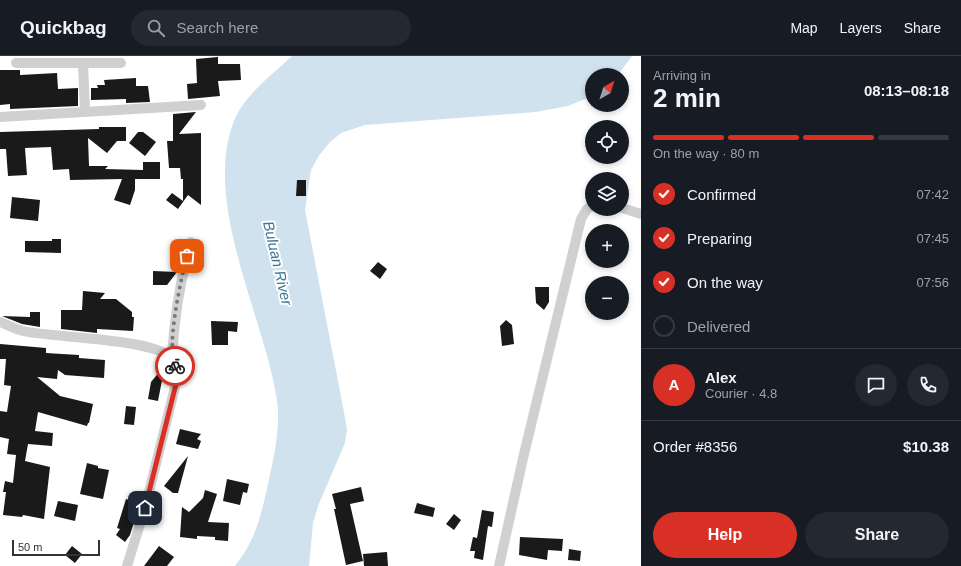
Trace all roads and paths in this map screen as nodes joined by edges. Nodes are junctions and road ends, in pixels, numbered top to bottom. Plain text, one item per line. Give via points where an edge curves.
1 (121, 63) dead end
2 (16, 64) dead end
3 (83, 64) junction
4 (201, 105) dead end
5 (85, 112) junction
6 (0, 117) edge
7 (629, 210) edge
8 (585, 213) edge
9 (641, 214) edge
10 (191, 242) dead end
11 (0, 322) edge
12 (172, 358) junction
13 (127, 566) edge
14 (499, 566) edge

1 - 3 street
2 - 3 street
3 - 5 street
4 - 5 street
5 - 6 street
7 - 9 street
8 - 14 street via 526,446
10 - 12 street via 183,270 173,329
11 - 12 street via 23,331 141,346 161,351
12 - 13 street via 176,366 177,380 145,508

